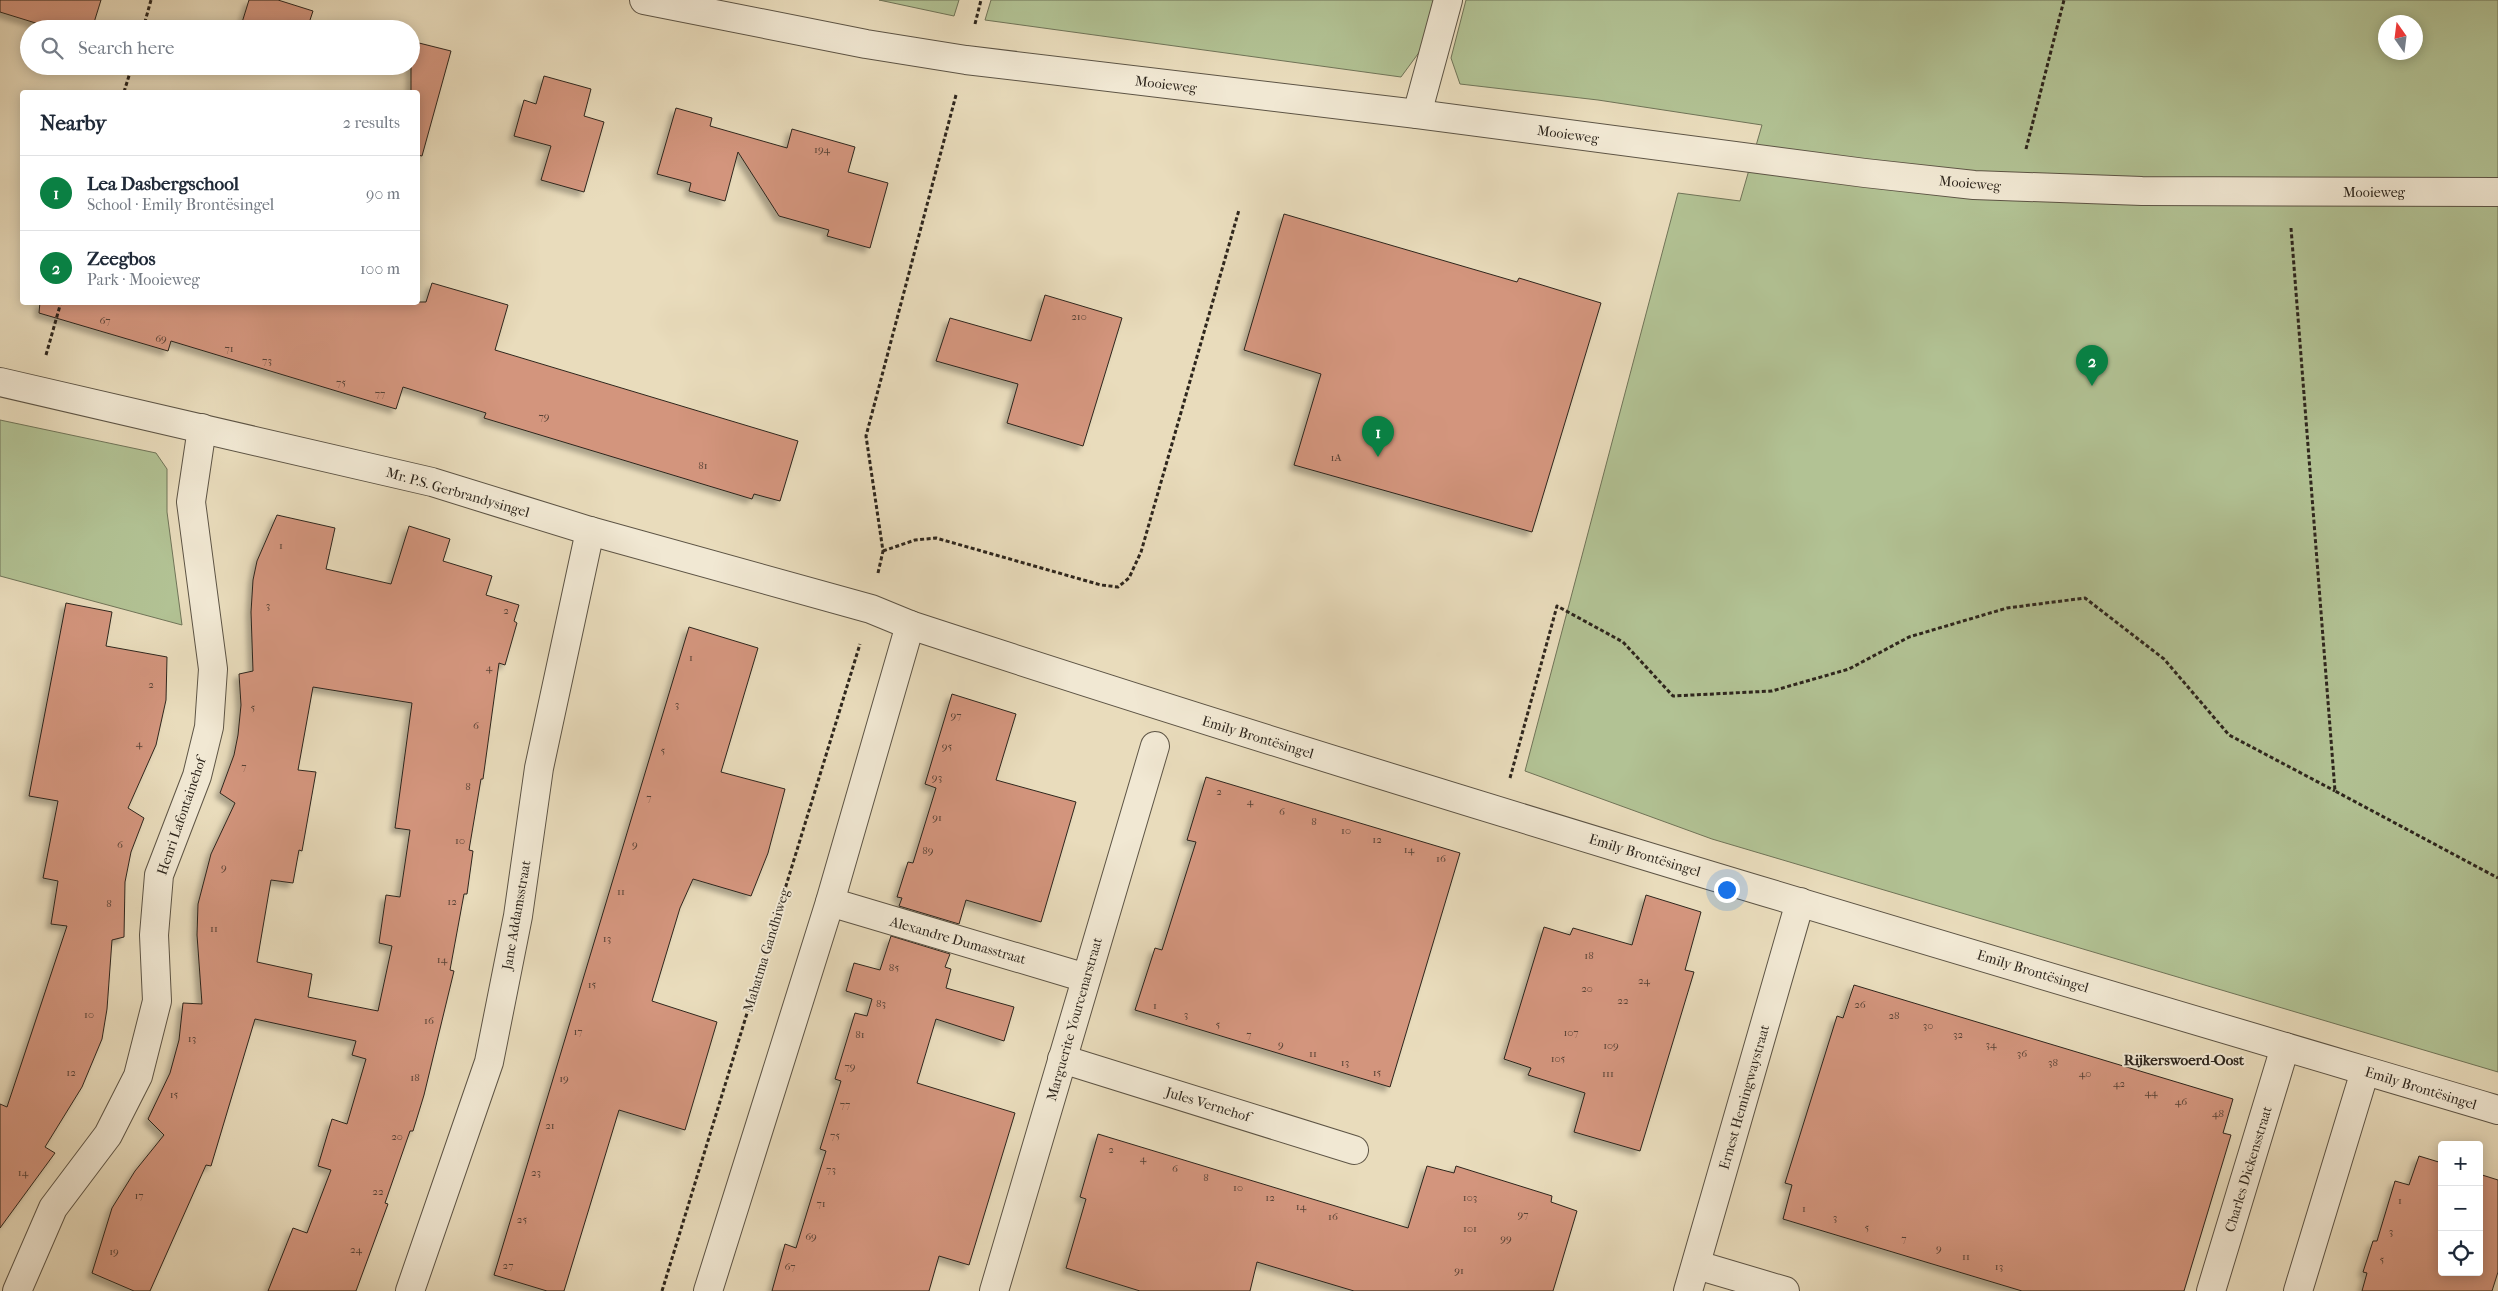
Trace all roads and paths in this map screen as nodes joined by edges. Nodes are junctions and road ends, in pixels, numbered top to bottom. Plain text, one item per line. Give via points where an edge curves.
1 (151, 0) edge
2 (644, 0) edge
3 (1448, 0) edge
4 (2064, 0) edge
5 (145, 20) edge
6 (966, 60) junction
7 (129, 75) edge
8 (125, 90) edge
9 (1416, 114) junction
10 (2034, 150) dead end
11 (2288, 192) junction
12 (2498, 192) edge
13 (1238, 210) dead end
14 (61, 305) edge
15 (0, 382) edge
16 (36, 390) junction
17 (202, 428) junction
18 (590, 531) junction
19 (883, 551) junction
20 (871, 609) junction
21 (910, 625) junction
22 (1154, 746) dead end
23 (2335, 791) junction
24 (1502, 811) junction
25 (2498, 878) edge
26 (830, 902) junction
27 (1800, 902) junction
28 (1086, 978) junction
29 (2285, 1047) junction
30 (1062, 1059) junction
31 (2364, 1071) junction
32 (2498, 1110) edge
33 (1354, 1150) dead end
34 (1697, 1264) junction
35 (17, 1291) edge
36 (410, 1291) edge
37 (662, 1291) edge
38 (708, 1291) edge
39 (994, 1291) edge
40 (1688, 1291) edge
41 (1785, 1291) edge
42 (2211, 1291) edge
43 (2298, 1291) edge

1 - 5 path
2 - 6 street, Mooieweg via 866,44
3 - 9 street
4 - 10 path via 2025,149
6 - 9 street, Mooieweg
6 - 19 path via 866,436
7 - 8 path
9 - 11 street, Mooieweg via 1974,185 2124,191
11 - 12 street, Mooieweg
11 - 23 path
13 - 19 path via 1141,552 1129,578 1118,587 1101,585 936,538 915,540
14 - 16 path
15 - 16 street, Mr. P.S. Gerbrandysingel
16 - 17 street, Mr. P.S. Gerbrandysingel
17 - 18 street, Mr. P.S. Gerbrandysingel via 432,482
17 - 35 street, Henri Lafontainehof via 191,502 214,669 209,727 197,776 159,875 154,935 157,1001 138,1076 108,1135 53,1208
18 - 20 street, Mr. P.S. Gerbrandysingel
18 - 36 street, Jane Addamsstraat via 539,768 518,916 489,1062
19 - 20 path, Mahatma Gandhiweg
20 - 21 street, Mr. P.S. Gerbrandysingel
20 - 37 path, Mahatma Gandhiweg
21 - 24 street, Emily Brontësingel
21 - 26 street
22 - 28 street, Marguerite Yourcenarstraat
23 - 24 path via 2230,735 2164,659 2085,598 2007,608 1909,637 1849,670 1772,691 1673,696 1623,642 1557,606
23 - 25 path
24 - 27 street, Emily Brontësingel
26 - 28 street, Alexandre Dumasstraat
26 - 38 street
27 - 29 street, Emily Brontësingel
27 - 34 street, Ernest Hemingwaystraat
28 - 30 street, Marguerite Yourcenarstraat
29 - 31 street, Emily Brontësingel
29 - 42 street, Charles Dickensstraat
30 - 33 street, Jules Vernehof
30 - 39 street, Marguerite Yourcenarstraat
31 - 32 street, Emily Brontësingel
31 - 43 street
34 - 40 street, Ernest Hemingwaystraat
34 - 41 street

